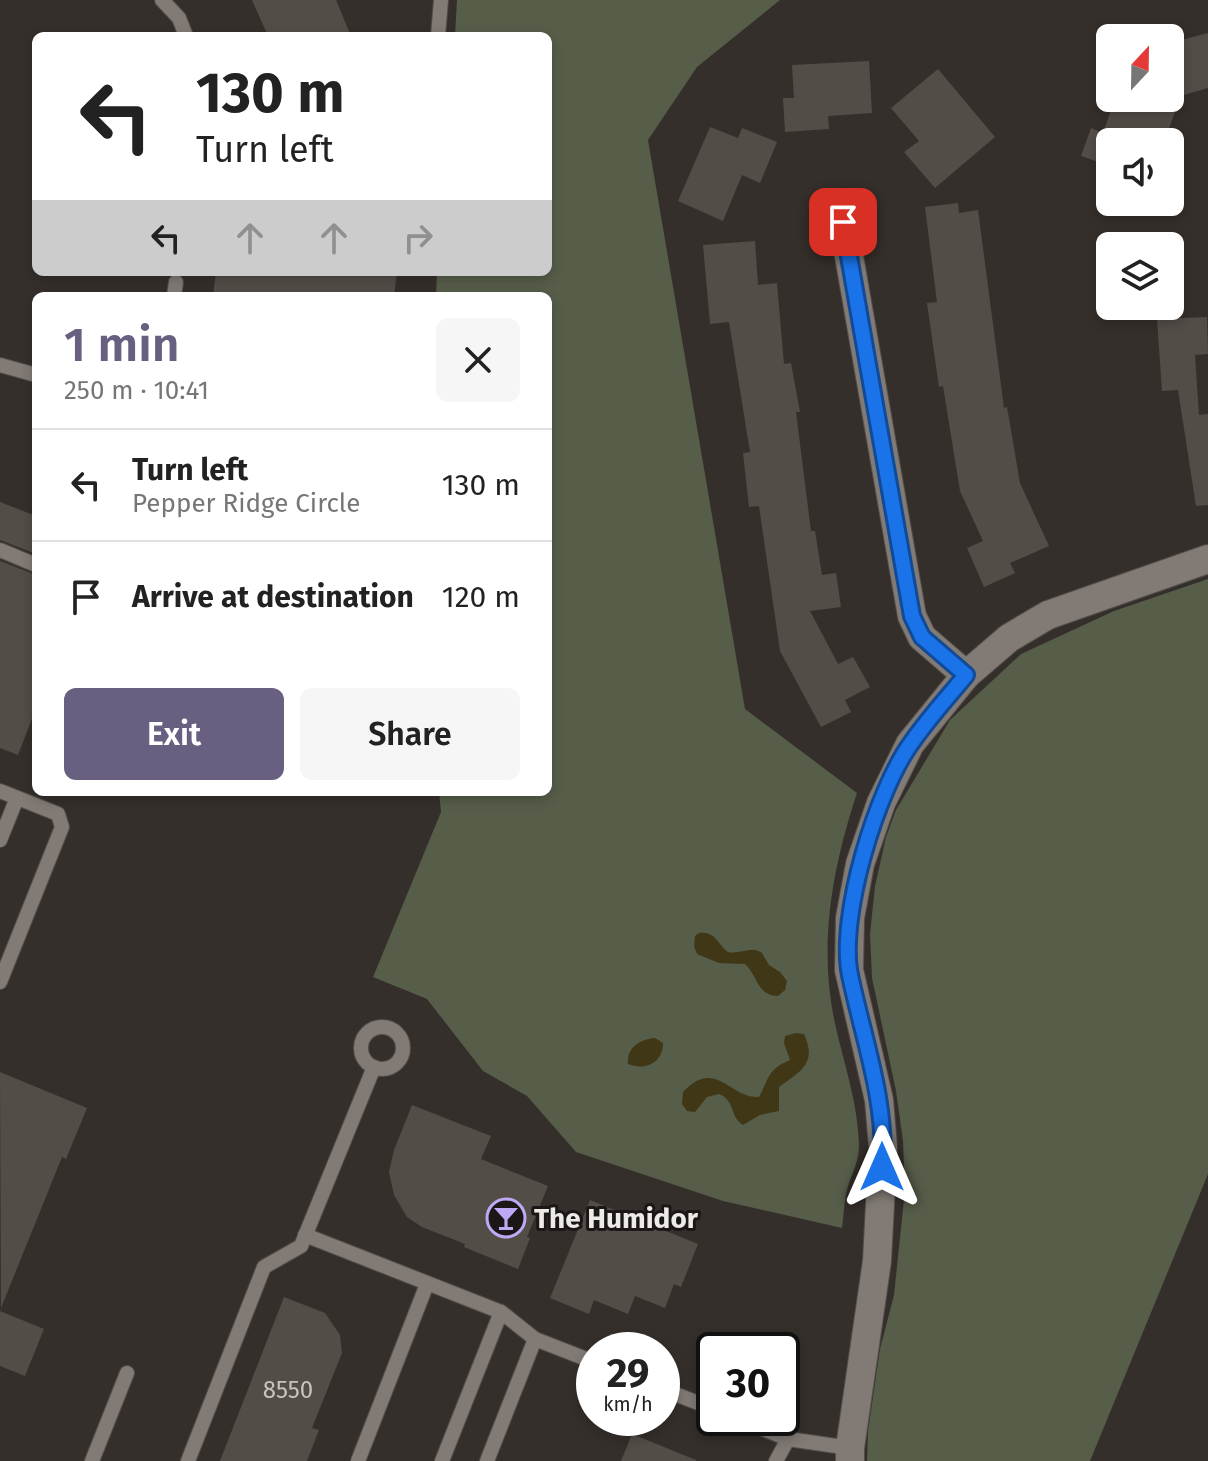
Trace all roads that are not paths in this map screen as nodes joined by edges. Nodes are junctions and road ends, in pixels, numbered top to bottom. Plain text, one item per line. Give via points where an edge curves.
1 (162, 0) edge
2 (441, 0) edge
3 (184, 32) edge
4 (438, 32) edge
5 (843, 222) dead end
6 (0, 365) edge
7 (32, 374) edge
8 (0, 550) edge
9 (1208, 559) edge
10 (32, 563) edge
11 (966, 675) junction
12 (0, 791) edge
13 (17, 798) junction
14 (0, 840) edge
15 (0, 982) edge
16 (374, 1067) dead end
17 (305, 1235) junction
18 (427, 1284) junction
19 (501, 1312) junction
20 (535, 1339) junction
21 (576, 1355) edge
22 (127, 1373) dead end
23 (781, 1436) edge
24 (788, 1439) junction
25 (850, 1454) edge
26 (92, 1461) edge
27 (188, 1461) edge
28 (358, 1461) edge
29 (442, 1461) edge
30 (487, 1461) edge
31 (776, 1461) edge

1 - 3 lane
2 - 4 lane
5 - 11 street via 912,616 922,637
6 - 7 lane
8 - 10 lane
9 - 11 street via 1048,615 1009,638
11 - 25 street via 910,744 881,803 860,864 850,918 849,970 879,1100 883,1147 877,1261
12 - 13 lane
13 - 14 lane
13 - 15 lane via 58,814 62,827
16 - 17 lane
17 - 18 lane
17 - 27 lane via 301,1246 264,1267
18 - 19 lane
18 - 28 lane
19 - 20 lane
19 - 29 lane
20 - 21 lane
20 - 30 lane
22 - 26 lane
23 - 24 lane
24 - 25 lane
24 - 31 lane

